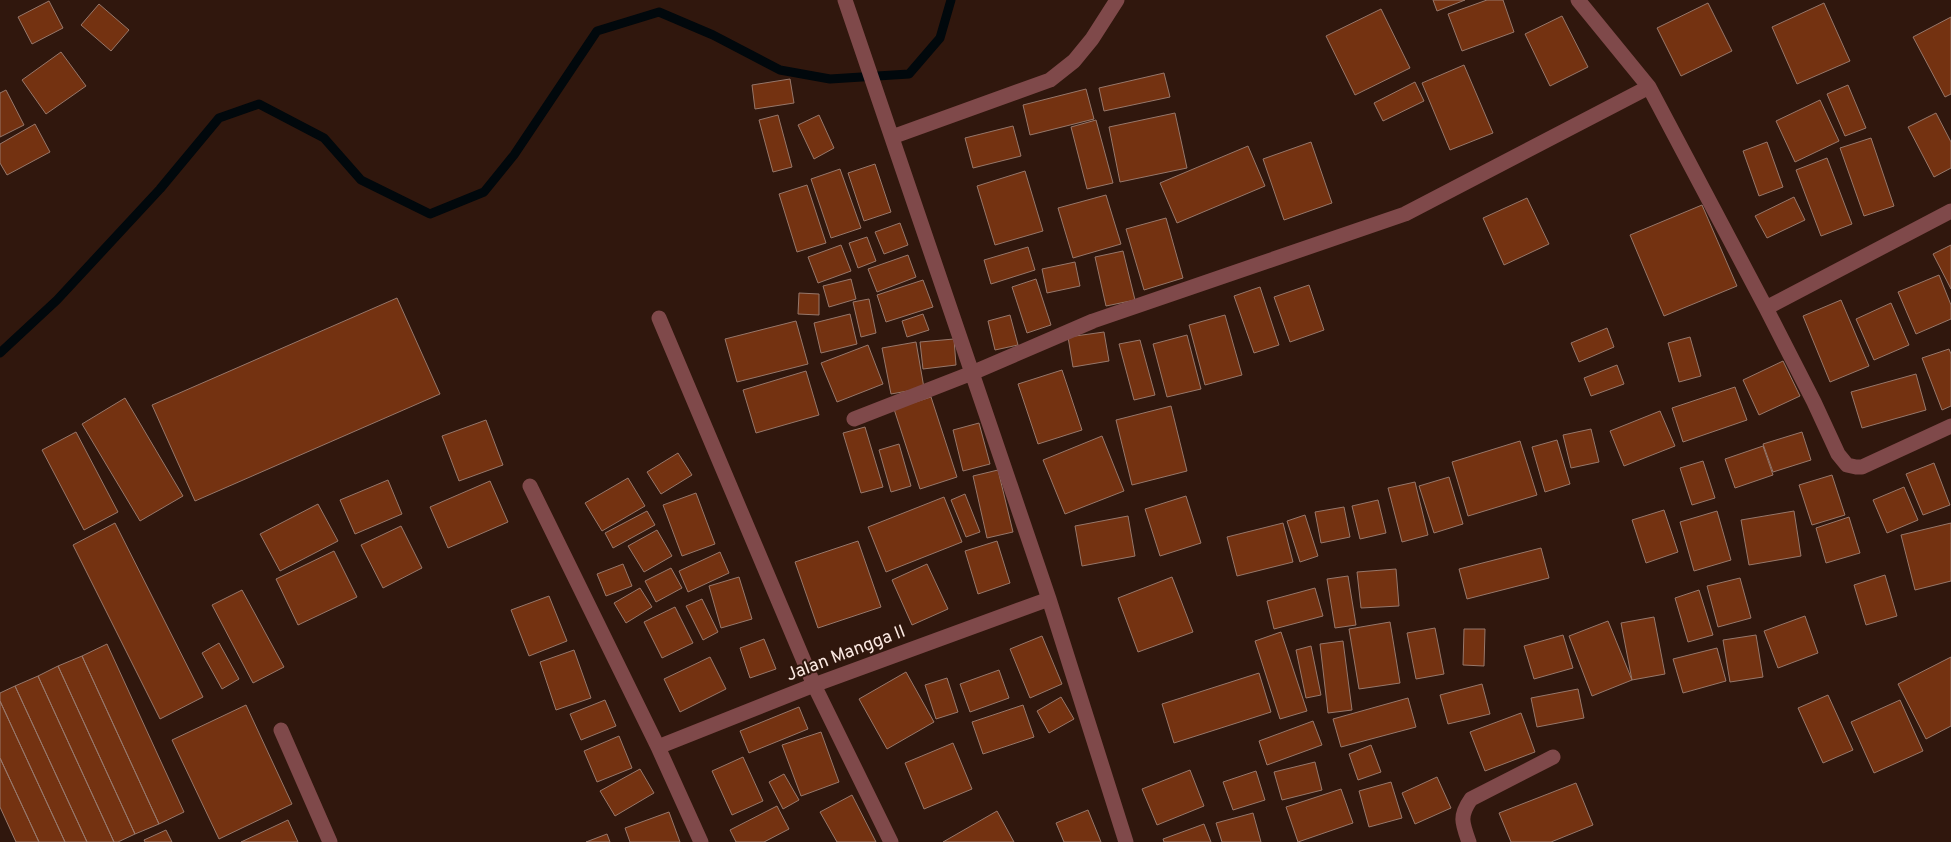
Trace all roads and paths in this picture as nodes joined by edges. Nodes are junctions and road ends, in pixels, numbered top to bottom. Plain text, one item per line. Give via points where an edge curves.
1 (846, 0) edge
2 (1117, 0) edge
3 (1578, 0) edge
4 (1649, 87) junction
5 (892, 137) junction
6 (1951, 211) edge
7 (1766, 308) junction
8 (659, 318) dead end
9 (972, 373) junction
10 (854, 419) dead end
11 (1951, 426) edge
12 (530, 486) dead end
13 (1049, 599) junction
14 (814, 686) junction
15 (281, 730) dead end
16 (658, 747) junction
17 (1553, 757) dead end
18 (330, 842) edge
19 (701, 842) edge
20 (892, 842) edge
21 (1126, 842) edge
22 (1469, 842) edge

1 - 5 street
2 - 5 street via 1074,60 1050,80
3 - 4 street
4 - 7 street
4 - 9 street via 1404,214 1093,321
5 - 9 street
6 - 7 street
7 - 11 street via 1838,454 1847,465 1862,466
8 - 14 street
9 - 10 street
9 - 13 street
12 - 16 street
13 - 14 street, Jalan Mangga II
13 - 21 street
14 - 16 street, Jalan Mangga II
14 - 20 street
15 - 18 street
16 - 19 street
17 - 22 street via 1471,799 1464,810 1462,824

